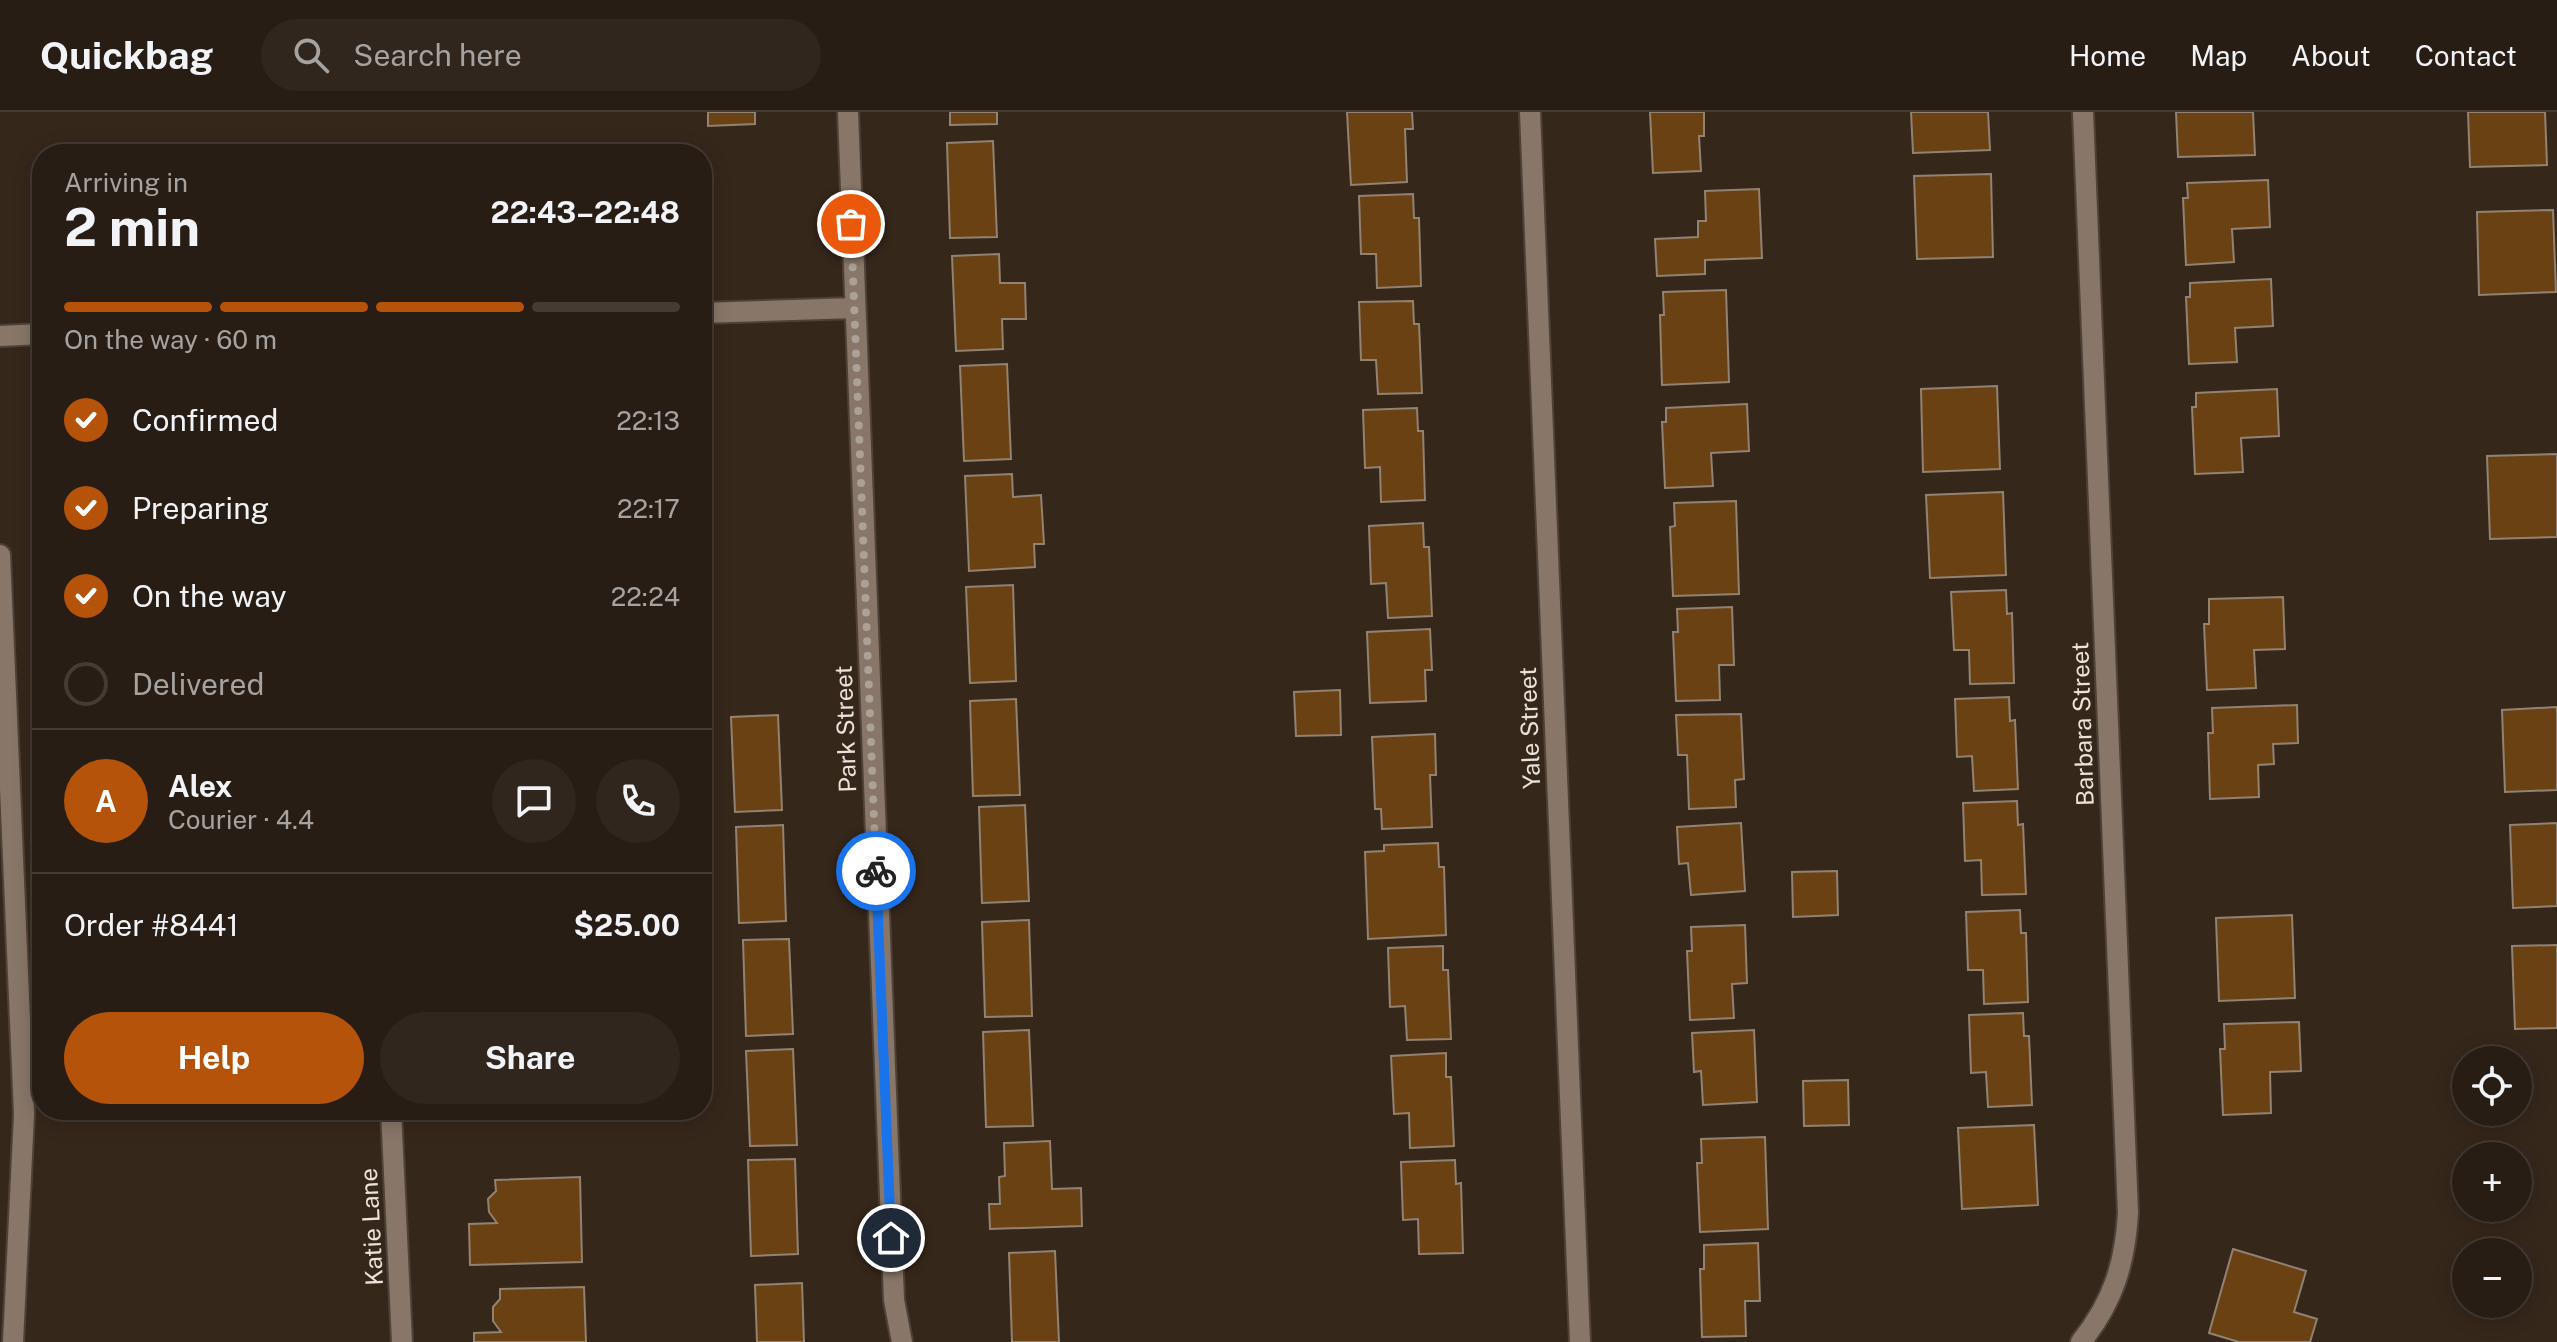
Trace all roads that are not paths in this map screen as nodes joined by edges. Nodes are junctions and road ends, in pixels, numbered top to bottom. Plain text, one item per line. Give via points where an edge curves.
1 (848, 112) edge
2 (1530, 112) edge
3 (2083, 112) edge
4 (854, 308) junction
5 (712, 313) edge
6 (32, 334) edge
7 (0, 336) edge
8 (0, 555) edge
9 (391, 1120) edge
10 (2087, 1334) edge
11 (13, 1342) edge
12 (402, 1342) edge
13 (902, 1342) edge
14 (1580, 1342) edge

1 - 4 street, Park Street
2 - 14 street, Yale Street
3 - 10 street, Barbara Street via 2128,1213 2119,1277
4 - 5 street
4 - 13 street, Park Street via 894,1300
6 - 7 street
8 - 11 street via 24,1114
9 - 12 street, Katie Lane

